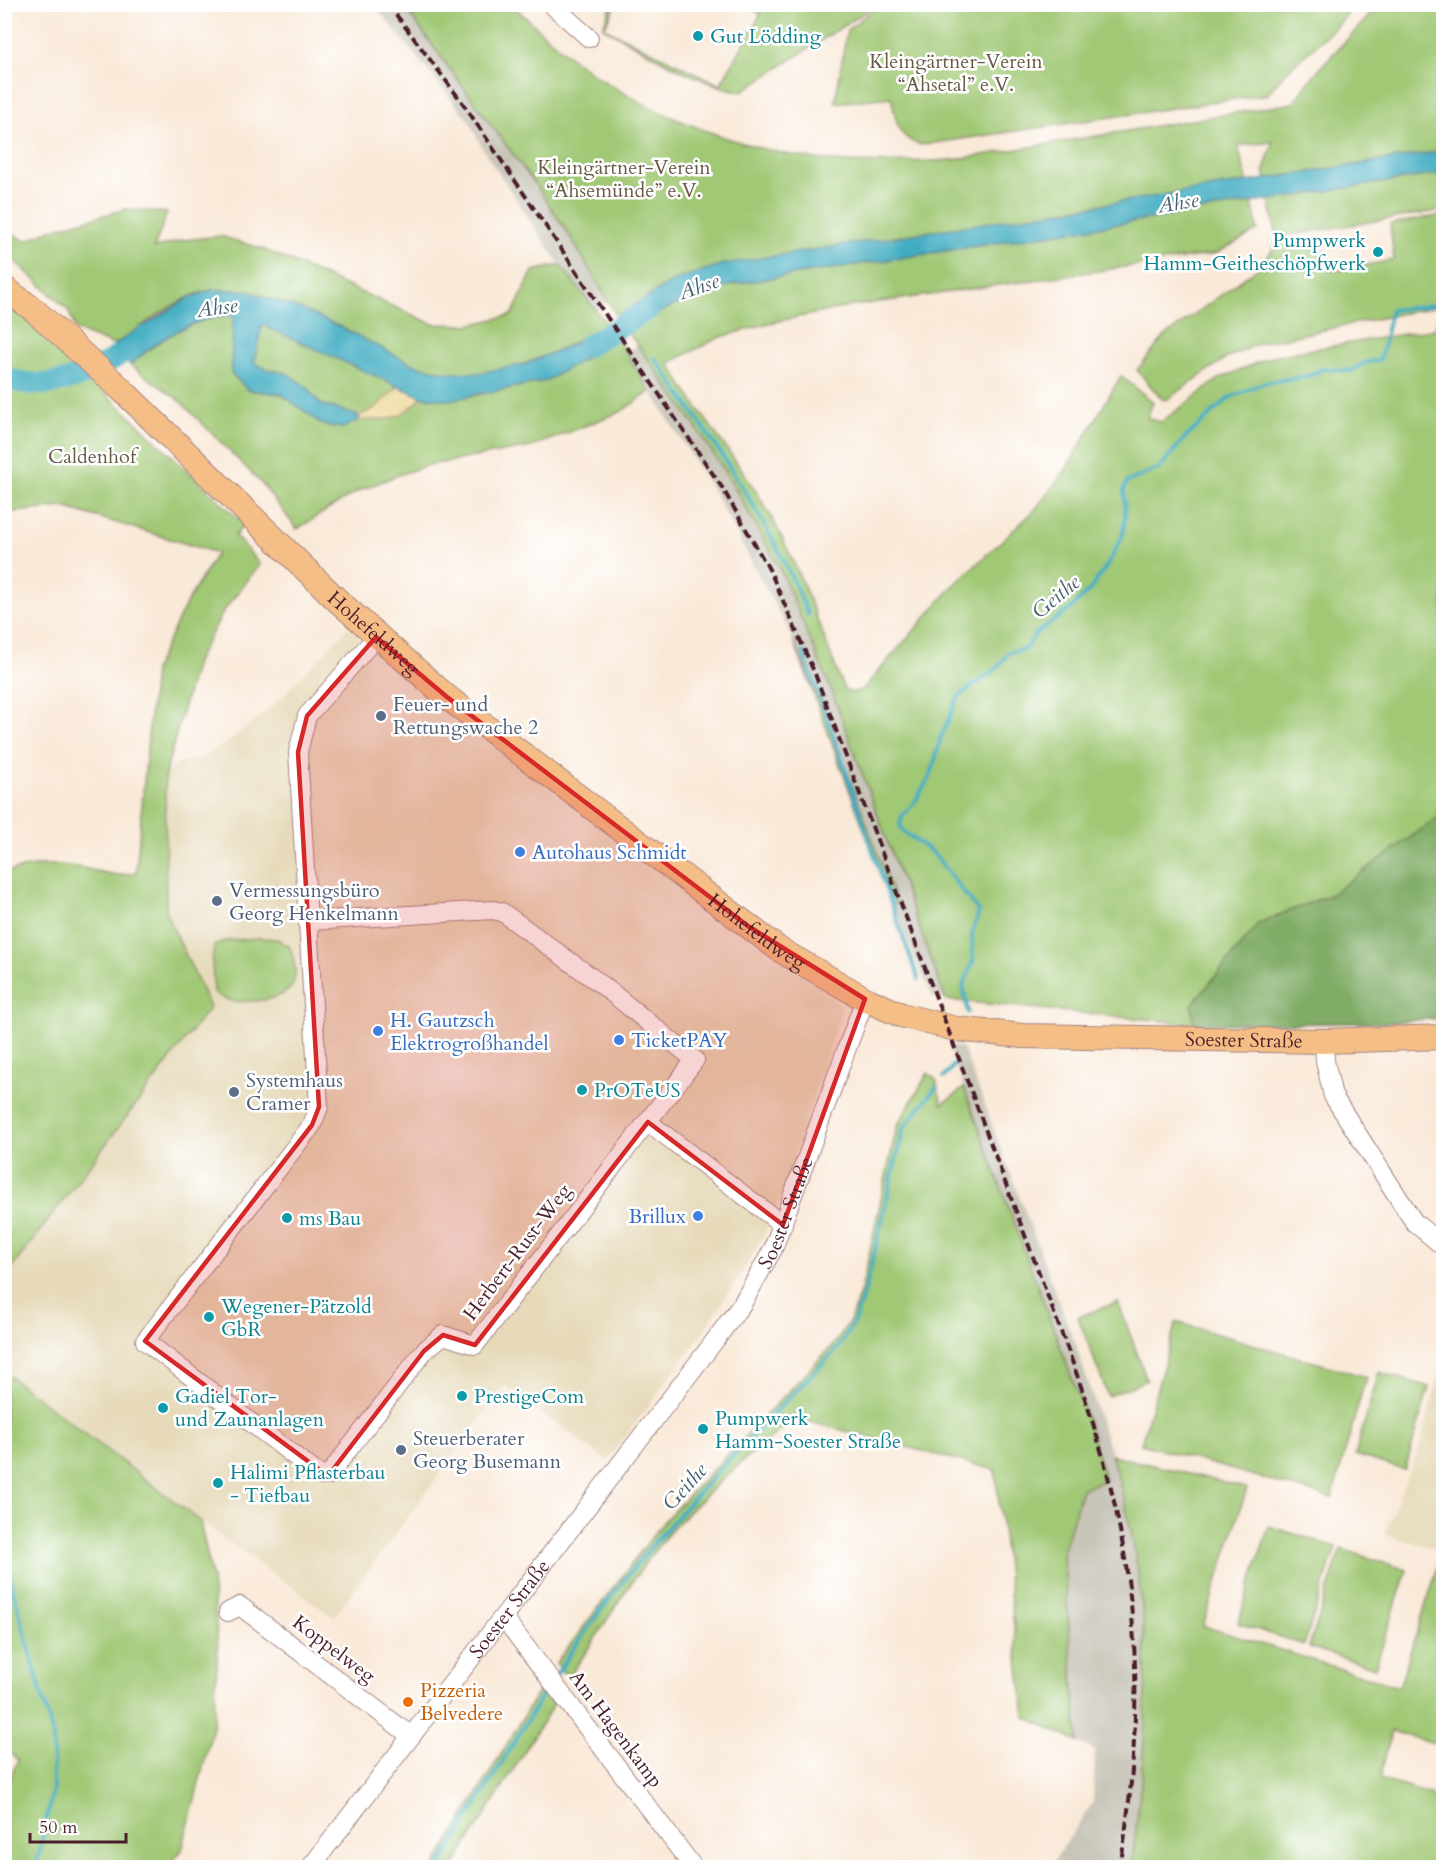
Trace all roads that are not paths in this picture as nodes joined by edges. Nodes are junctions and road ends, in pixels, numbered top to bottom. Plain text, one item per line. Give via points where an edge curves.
1 (551, 4) edge
2 (590, 38) dead end
3 (4, 288) edge
4 (376, 636) junction
5 (309, 921) junction
6 (865, 999) junction
7 (1443, 1037) edge
8 (1324, 1041) junction
9 (648, 1122) junction
10 (783, 1225) junction
11 (1443, 1247) edge
12 (228, 1612) dead end
13 (503, 1617) junction
14 (411, 1736) junction
15 (310, 1868) edge
16 (694, 1868) edge

1 - 2 street
3 - 4 main road, Hohefeldweg via 121,388
4 - 5 street, Herbert-Rust-Weg via 307,716 300,733
4 - 6 main road, Hohefeldweg via 447,697 748,926 808,968
5 - 9 street, Herbert-Rust-Weg via 501,912 602,985 695,1060
5 - 9 street, Herbert-Rust-Weg via 319,1107 312,1125 145,1341 321,1476 328,1476 424,1352 443,1335 475,1345
6 - 8 main road, Soester Straße via 918,1020 989,1034
6 - 10 street, Soester Straße
7 - 8 main road, Soester Straße
8 - 11 street via 1333,1096 1414,1221
9 - 10 street
10 - 13 street, Soester Straße via 763,1272 742,1304
12 - 14 street, Koppelweg via 240,1606
13 - 14 street, Soester Straße
13 - 16 street, Am Hagenkamp
14 - 15 street, Soester Straße

